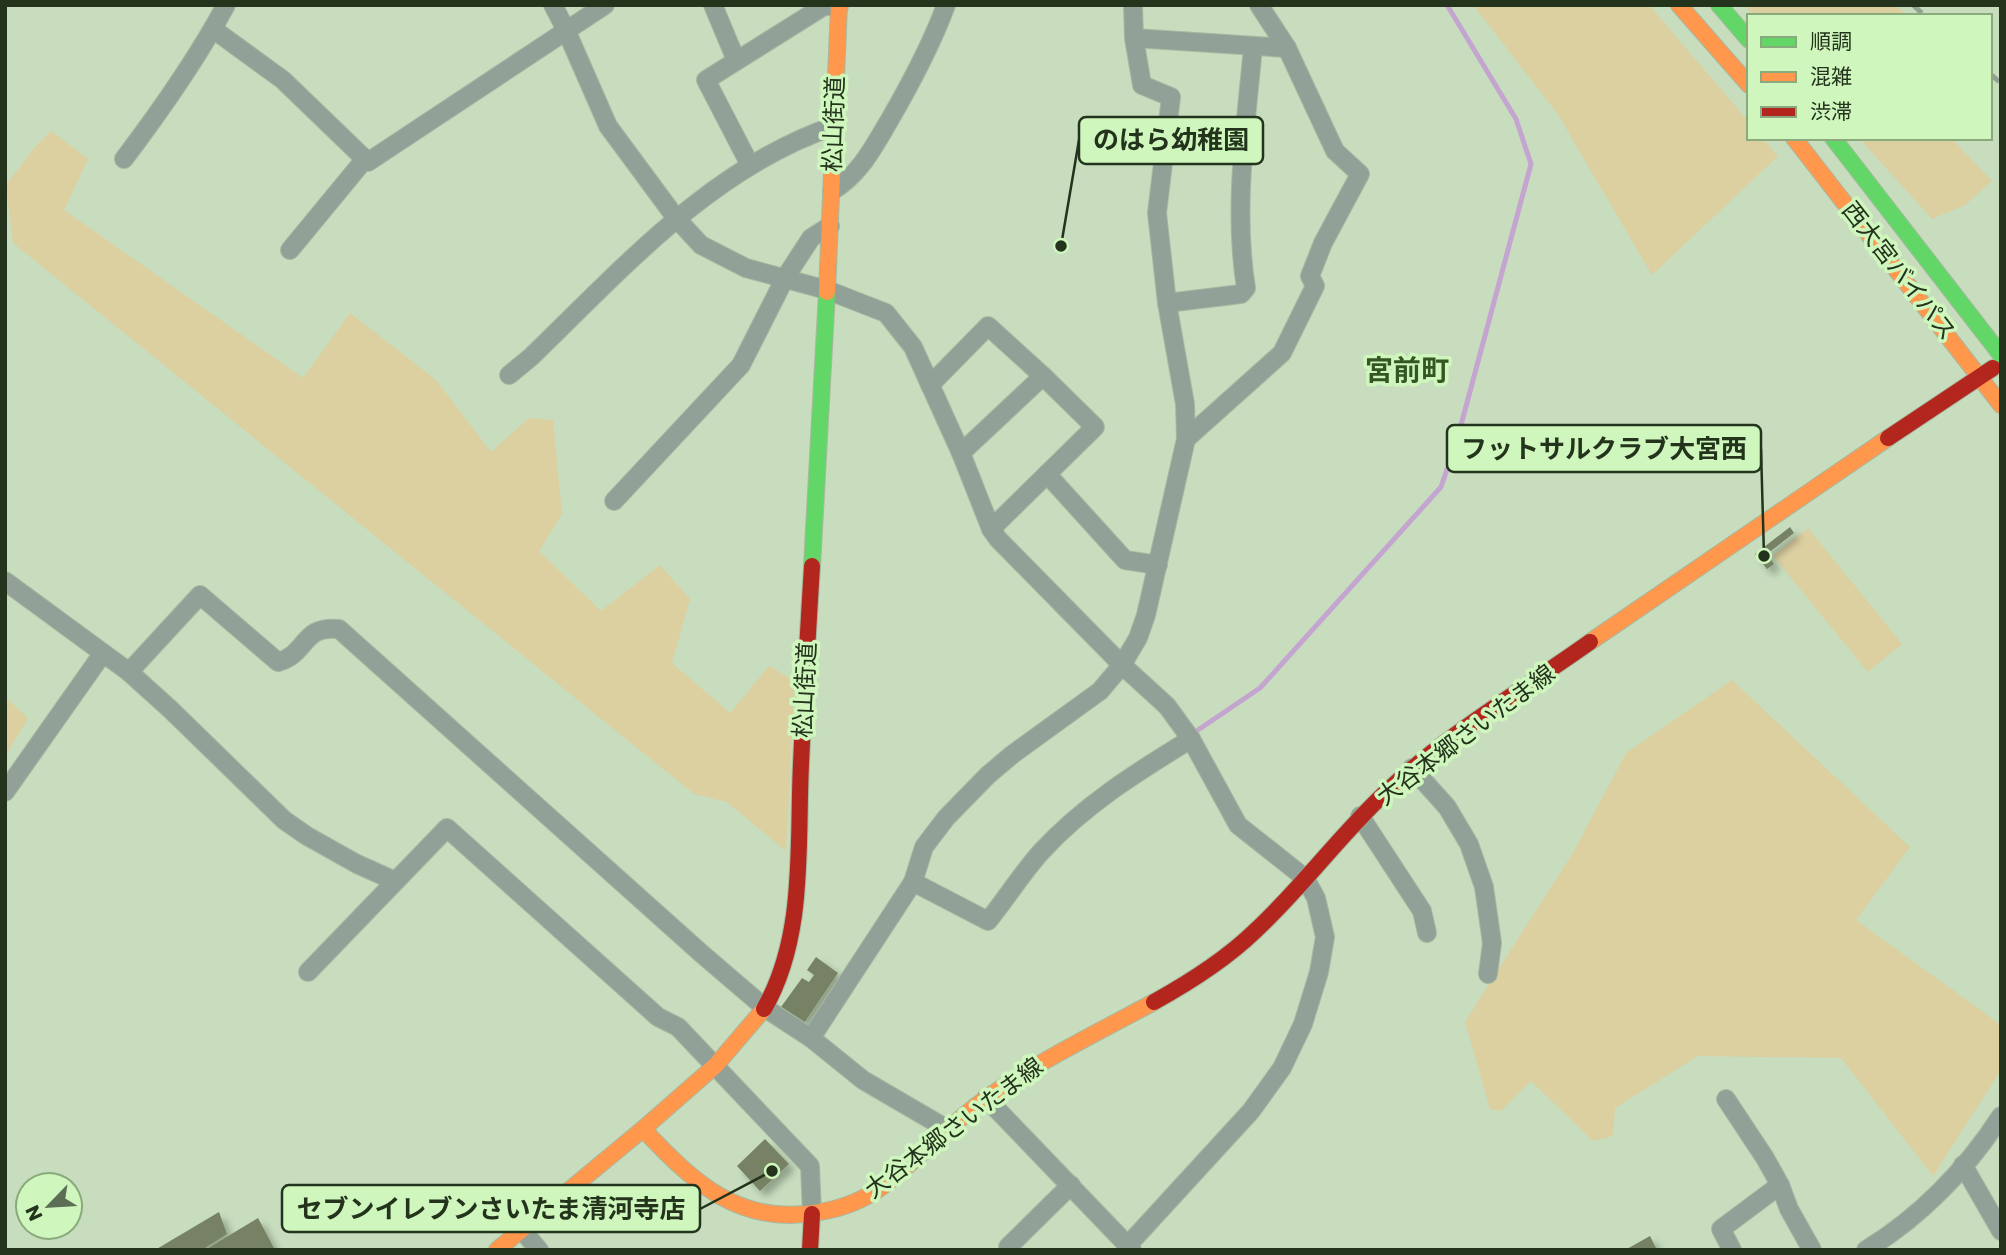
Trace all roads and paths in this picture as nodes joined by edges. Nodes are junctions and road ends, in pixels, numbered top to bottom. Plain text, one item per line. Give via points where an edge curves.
1 (226, 5) edge
2 (552, 5) edge
3 (605, 5) edge
4 (713, 5) edge
5 (839, 5) edge
6 (946, 5) edge
7 (1133, 5) edge
8 (1259, 5) edge
9 (1679, 5) edge
10 (1719, 5) edge
11 (213, 29) junction
12 (566, 30) junction
13 (1134, 38) junction
14 (1747, 38) edge
15 (1253, 46) junction
16 (1287, 48) junction
17 (736, 60) junction
18 (1747, 83) edge
19 (834, 126) junction
20 (1796, 140) edge
21 (1835, 140) edge
22 (124, 159) dead end
23 (366, 159) junction
24 (750, 165) junction
25 (832, 191) junction
26 (676, 218) junction
27 (830, 226) junction
28 (290, 250) dead end
29 (785, 278) junction
30 (827, 289) junction
31 (1167, 303) junction
32 (2001, 355) edge
33 (2001, 363) edge
34 (509, 374) dead end
35 (1043, 376) junction
36 (1981, 377) junction
37 (930, 385) junction
38 (2001, 405) edge
39 (1186, 439) junction
40 (961, 453) junction
41 (1047, 474) junction
42 (614, 502) dead end
43 (990, 529) junction
44 (1158, 565) junction
45 (5, 581) edge
46 (103, 653) junction
47 (1122, 665) junction
48 (129, 672) junction
49 (1191, 739) junction
50 (1412, 768) junction
51 (5, 792) edge
52 (1360, 816) junction
53 (1305, 878) junction
54 (395, 881) junction
55 (913, 882) junction
56 (1427, 933) dead end
57 (307, 972) dead end
58 (1488, 974) dead end
59 (765, 1007) junction
60 (811, 1038) junction
61 (716, 1065) junction
62 (986, 1098) junction
63 (1726, 1100) dead end
64 (2001, 1115) edge
65 (643, 1129) junction
66 (947, 1129) junction
67 (1963, 1165) junction
68 (1071, 1185) junction
69 (1780, 1185) junction
70 (812, 1214) junction
71 (521, 1229) junction
72 (2001, 1231) edge
73 (1008, 1247) dead end
74 (1131, 1247) edge
75 (497, 1250) edge
76 (539, 1250) edge
77 (810, 1250) edge
78 (1732, 1250) edge
79 (1812, 1250) edge
80 (1866, 1250) edge

1 - 11 street
2 - 12 street
3 - 12 street
4 - 17 street
5 - 17 street via 824,6
5 - 19 main road, 松山街道
6 - 25 street via 914,78 862,165
7 - 13 street
8 - 16 street
9 - 18 main road
10 - 14 main road
11 - 22 street
11 - 23 street via 283,80
12 - 23 street via 368,162
12 - 26 street via 608,126
13 - 15 street
13 - 31 street via 1142,85 1171,97 1157,213
15 - 16 street
15 - 31 street via 1241,188 1246,288 1241,295
16 - 39 street via 1335,151 1360,174 1323,243 1310,276 1315,286 1282,353
17 - 24 street via 706,80
19 - 24 street
19 - 25 main road, 松山街道
20 - 36 main road, 西大宮バイパス
21 - 32 main road, 西大宮バイパス
23 - 28 street
24 - 26 street
25 - 27 main road, 松山街道
26 - 29 street via 701,245 746,268
26 - 34 street
27 - 29 street via 811,238
27 - 30 main road, 松山街道
29 - 30 street
29 - 42 street via 741,365
30 - 37 street via 886,313 912,347
30 - 59 main road, 松山街道 via 794,914 785,964
31 - 39 street via 1185,404
33 - 36 main road, 大谷本郷さいたま線
35 - 37 street via 988,326
35 - 40 street
35 - 41 street via 1095,427
36 - 38 main road, 西大宮バイパス
36 - 50 main road, 大谷本郷さいたま線 via 1612,626
37 - 40 street
39 - 44 street
40 - 43 street
41 - 43 street
41 - 44 street via 1125,560
43 - 47 street
44 - 47 street via 1138,638
45 - 46 street
46 - 48 street
46 - 51 street
47 - 49 street via 1167,706
47 - 55 street via 1100,691 1013,754 946,818 924,847
48 - 54 street via 284,820
48 - 59 street via 200,596 278,662 289,659 323,628 339,629
49 - 53 street via 1238,825
49 - 55 street via 1118,785 1078,817 1040,853 988,921
50 - 52 main road, 大谷本郷さいたま線
50 - 58 street via 1447,807 1469,844 1484,887 1492,943
52 - 53 main road, 大谷本郷さいたま線
52 - 56 street via 1422,911
53 - 62 main road, 大谷本郷さいたま線 via 1259,929 1201,974 1022,1072
53 - 74 street via 1316,898 1325,937 1303,1024 1282,1068 1251,1111
54 - 57 street
54 - 61 street via 447,828
55 - 60 street
59 - 60 street
59 - 61 main road, 松山街道
60 - 66 street via 863,1080
61 - 65 main road, 松山街道
61 - 70 street via 810,1167
62 - 66 main road, 大谷本郷さいたま線
62 - 68 street
63 - 69 street
64 - 67 street
65 - 70 main road, 大谷本郷さいたま線 via 712,1194 747,1211
65 - 71 main road, 松山街道
66 - 70 main road, 大谷本郷さいたま線 via 872,1193 843,1207
67 - 72 street
67 - 80 street via 1932,1200
68 - 73 street
68 - 74 street
69 - 78 street via 1721,1229
69 - 79 street
70 - 77 main road
71 - 75 main road, 松山街道
71 - 76 street

